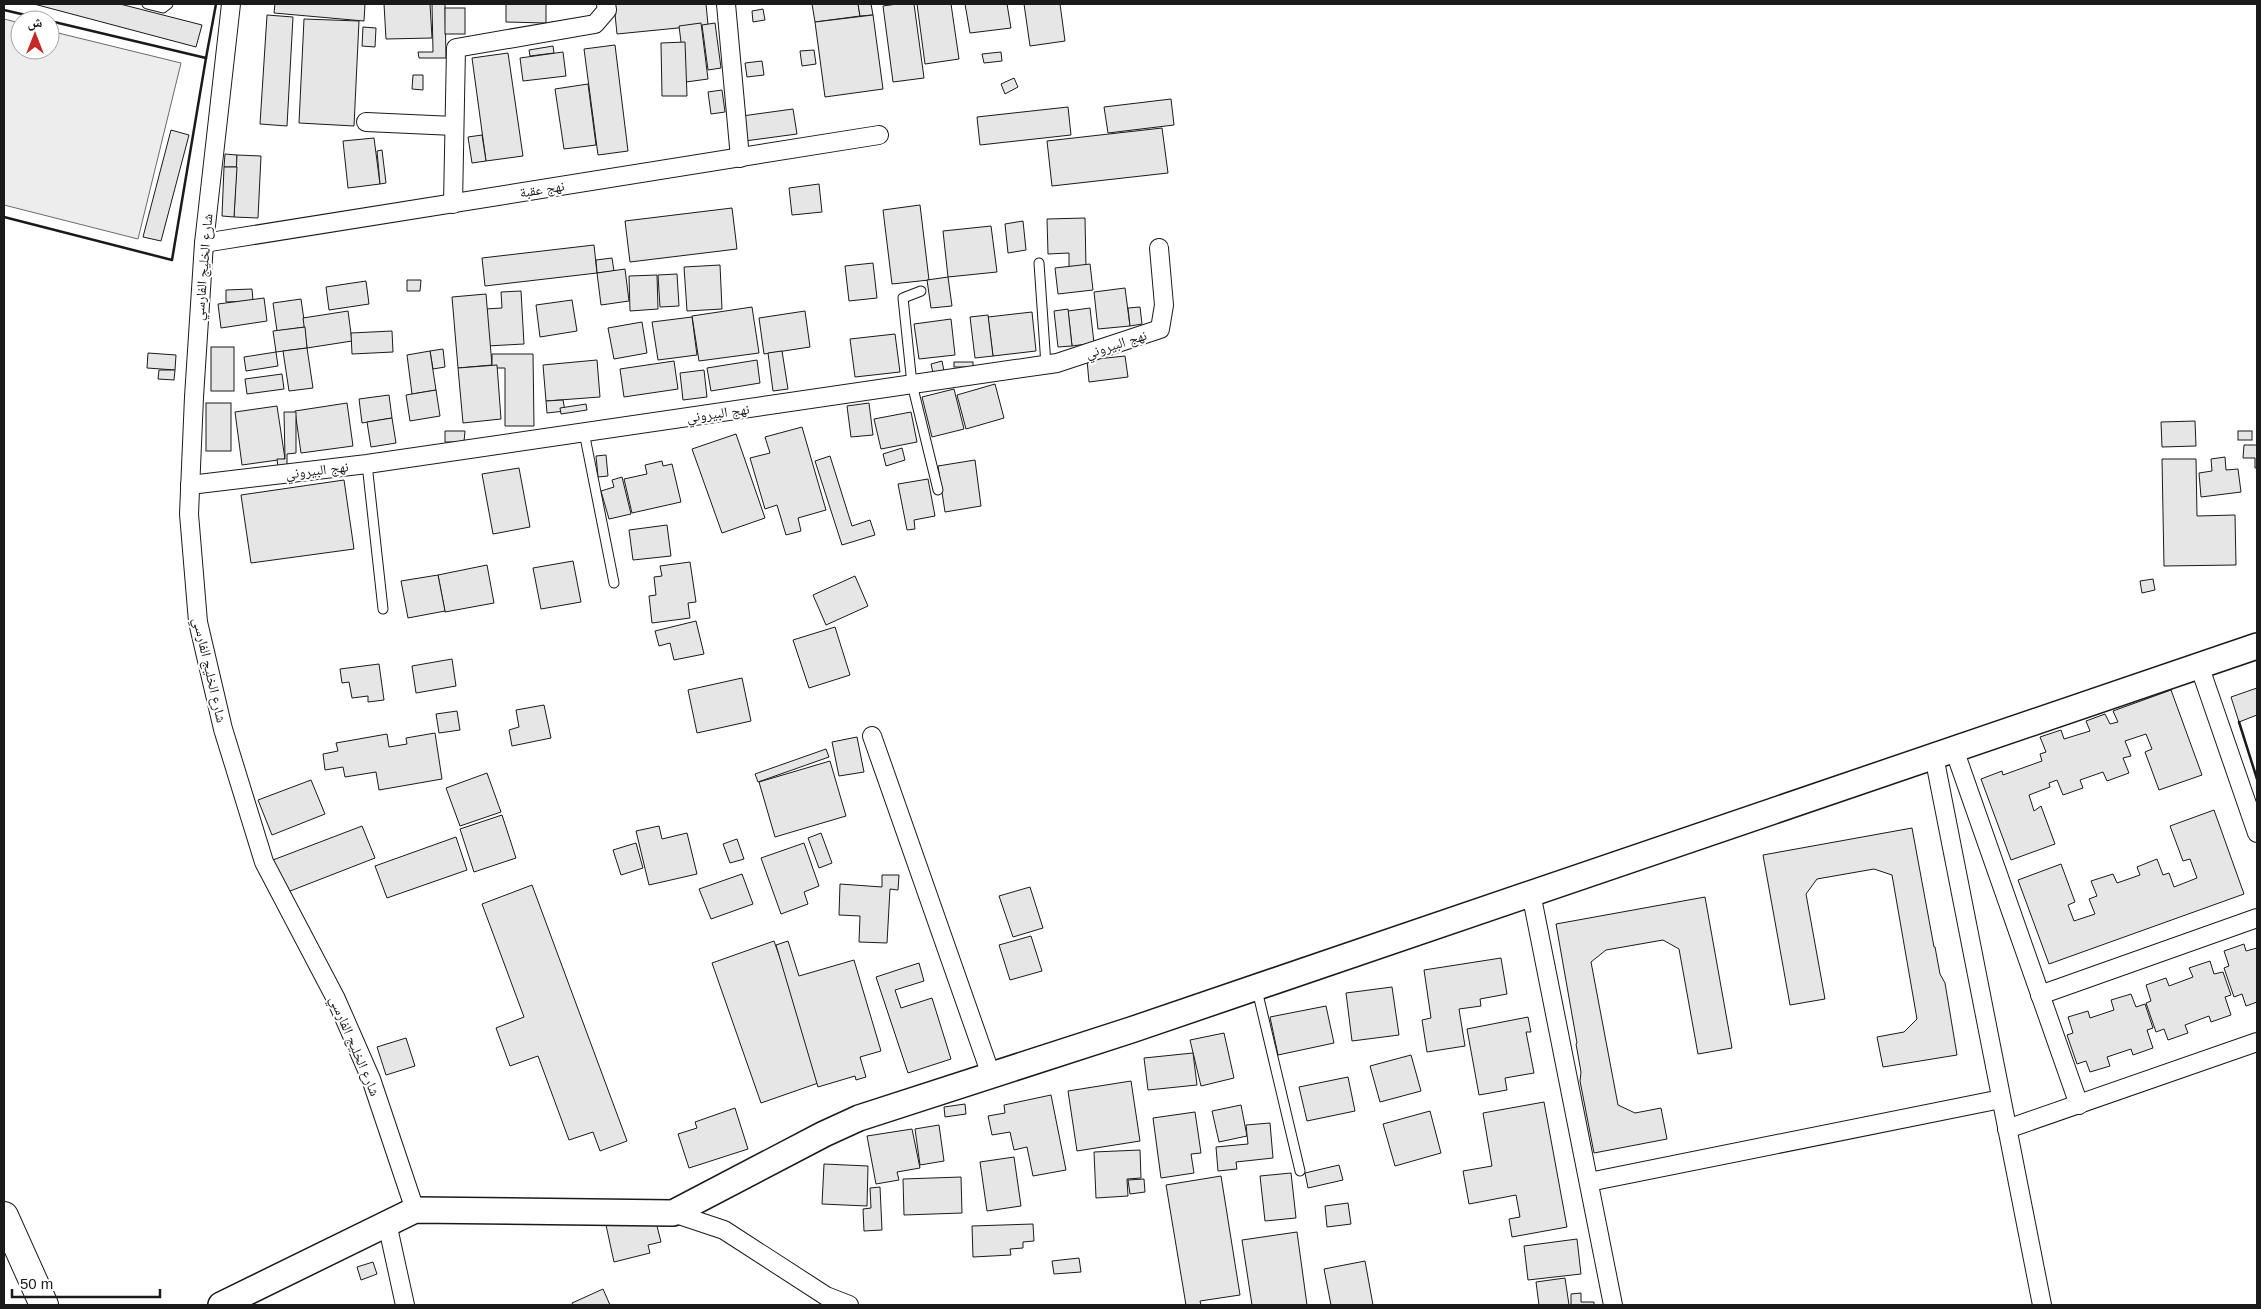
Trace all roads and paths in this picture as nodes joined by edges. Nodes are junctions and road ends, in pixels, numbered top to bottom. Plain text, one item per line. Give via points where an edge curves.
1 (147, 4) edge
2 (168, 4) edge
3 (231, 4) edge
4 (606, 4) edge
5 (726, 4) edge
6 (366, 122) dead end
7 (454, 126) junction
8 (880, 135) dead end
9 (740, 158) junction
10 (453, 204) junction
11 (204, 243) junction
12 (1158, 248) dead end
13 (1039, 263) dead end
14 (922, 291) dead end
15 (1046, 365) junction
16 (912, 384) junction
17 (584, 432) junction
18 (366, 464) junction
19 (190, 485) junction
20 (938, 490) dead end
21 (614, 583) dead end
22 (384, 609) dead end
23 (2257, 646) edge
24 (2199, 665) junction
25 (872, 736) dead end
26 (1944, 753) junction
27 (2257, 833) edge
28 (1531, 893) junction
29 (2257, 918) edge
30 (1256, 987) junction
31 (2040, 995) junction
32 (2257, 1042) edge
33 (991, 1076) junction
34 (2002, 1099) junction
35 (2078, 1105) junction
36 (2007, 1129) junction
37 (1300, 1170) dead end
38 (1589, 1182) junction
39 (415, 1210) junction
40 (673, 1214) junction
41 (4, 1216) edge
42 (387, 1223) junction
43 (44, 1305) edge
44 (221, 1305) edge
45 (406, 1305) edge
46 (849, 1305) edge
47 (1613, 1305) edge
48 (2042, 1305) edge

1 - 2 lane via 163,8
3 - 11 street, شارع الخليج الفارسي
4 - 7 street via 607,10 595,24 456,48
5 - 9 street
6 - 7 street
7 - 10 street
8 - 9 street, نهج عقبة
9 - 10 street, نهج عقبة
10 - 11 street, نهج عقبة
11 - 19 street, شارع الخليج الفارسي
12 - 15 street, نهج البيروني via 1164,305 1160,329
13 - 15 lane
14 - 16 lane via 903,298
15 - 16 street, نهج البيروني
16 - 17 street, نهج البيروني
16 - 20 lane
17 - 18 street, نهج البيروني
17 - 21 lane
18 - 19 street, نهج البيروني
18 - 22 lane
19 - 39 street, شارع الخليج الفارسي via 189,514 198,622 223,729 264,862 336,999 368,1070
23 - 24 street
24 - 26 street
24 - 27 street
25 - 33 street
26 - 28 street
26 - 31 street
26 - 34 street
28 - 30 street
28 - 38 street
29 - 31 street
30 - 33 street
30 - 37 lane
31 - 35 street
32 - 35 street
33 - 40 street via 859,1118
34 - 36 street
34 - 38 street
35 - 36 street
36 - 48 street
38 - 47 street
39 - 40 street
39 - 42 street
40 - 46 street via 724,1230 826,1296
41 - 43 highway
42 - 44 street
42 - 45 street

